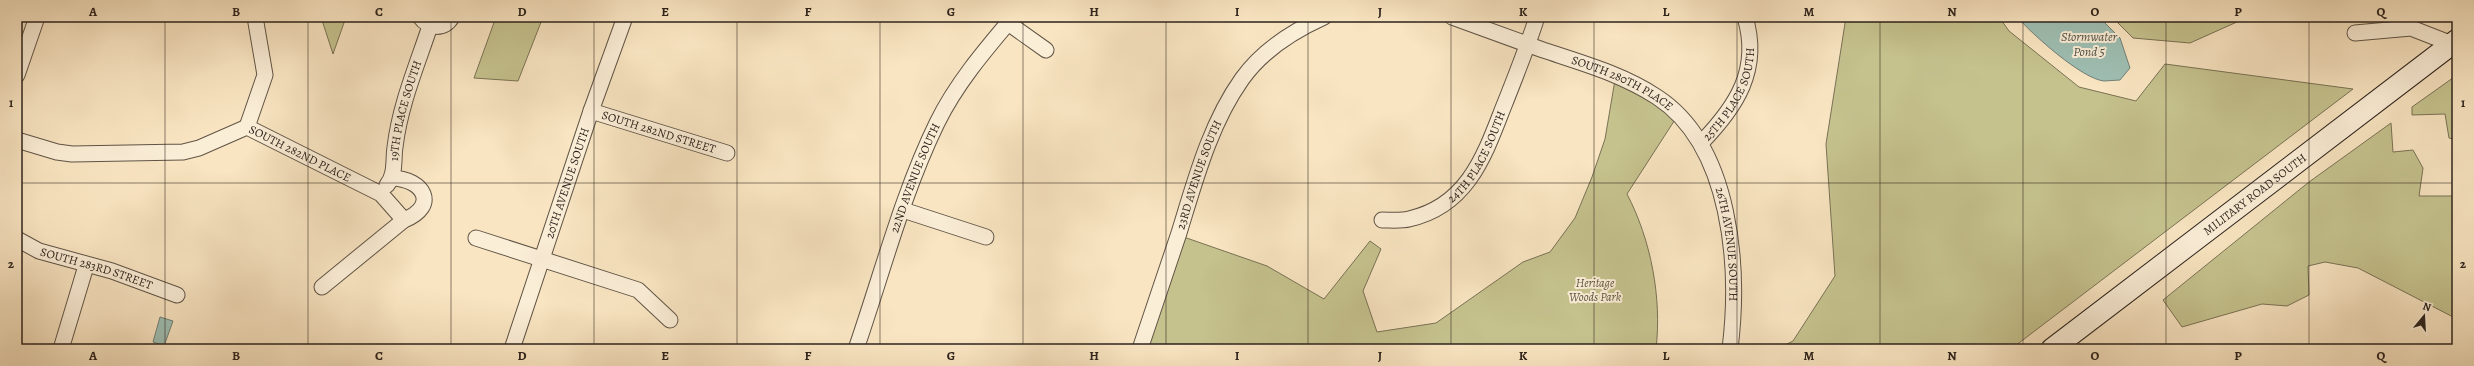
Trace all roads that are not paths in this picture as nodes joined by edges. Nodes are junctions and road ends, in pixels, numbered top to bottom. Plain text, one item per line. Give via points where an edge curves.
1 (37, 17) edge
2 (254, 17) edge
3 (452, 17) edge
4 (625, 17) edge
5 (1324, 17) edge
6 (1452, 17) edge
7 (1537, 17) edge
8 (1745, 17) edge
9 (1010, 20) edge
10 (425, 21) edge
11 (1298, 22) edge
12 (2355, 33) dead end
13 (2454, 42) edge
14 (1528, 44) junction
15 (1046, 50) dead end
16 (17, 75) edge
17 (590, 111) junction
18 (247, 127) junction
19 (17, 140) edge
20 (1701, 143) junction
21 (727, 153) dead end
22 (392, 178) junction
23 (381, 194) junction
24 (903, 210) junction
25 (404, 220) junction
26 (1382, 220) dead end
27 (986, 237) dead end
28 (476, 238) dead end
29 (17, 239) edge
30 (541, 258) junction
31 (86, 266) junction
32 (322, 287) dead end
33 (177, 295) dead end
34 (670, 320) dead end
35 (62, 349) edge
36 (512, 349) edge
37 (856, 349) edge
38 (1140, 349) edge
39 (1730, 349) edge
40 (2052, 349) edge

1 - 16 street
2 - 18 street via 265,75
3 - 10 street, 19TH PLACE SOUTH via 442,26
4 - 17 street, 20TH AVENUE SOUTH
5 - 11 street
6 - 14 street, SOUTH 280TH PLACE
7 - 14 street
8 - 20 street, 25TH PLACE SOUTH via 1749,50 1743,84 1732,109
9 - 15 street, 22ND AVENUE SOUTH
9 - 24 street, 22ND AVENUE SOUTH via 964,78 937,122
10 - 22 street, 19TH PLACE SOUTH via 398,127
11 - 38 street, 23RD AVENUE SOUTH via 1243,78 1218,120
12 - 13 street via 2411,28
13 - 40 main road, MILITARY ROAD SOUTH
14 - 20 street, SOUTH 280TH PLACE via 1616,74 1638,86 1658,98 1678,115
14 - 26 street, 24TH PLACE SOUTH via 1488,148 1470,180 1444,204 1426,214 1408,220
17 - 21 street, SOUTH 282ND STREET
17 - 30 street, 20TH AVENUE SOUTH
18 - 19 street, SOUTH 282ND PLACE via 199,148 173,153 72,154 56,152
18 - 23 street, SOUTH 282ND PLACE
20 - 39 street, 26TH AVENUE SOUTH via 1719,188 1727,222 1733,286
22 - 23 street, 19TH PLACE SOUTH
22 - 25 street via 401,178 416,185 422,191 425,200 423,208 416,215
23 - 25 street, SOUTH 282ND PLACE
24 - 27 street
24 - 37 street, 22ND AVENUE SOUTH
25 - 32 street
28 - 30 street
29 - 31 street, SOUTH 283RD STREET via 38,252
30 - 34 street via 638,290
30 - 36 street, 20TH AVENUE SOUTH
31 - 33 street, SOUTH 283RD STREET via 112,271
31 - 35 street

